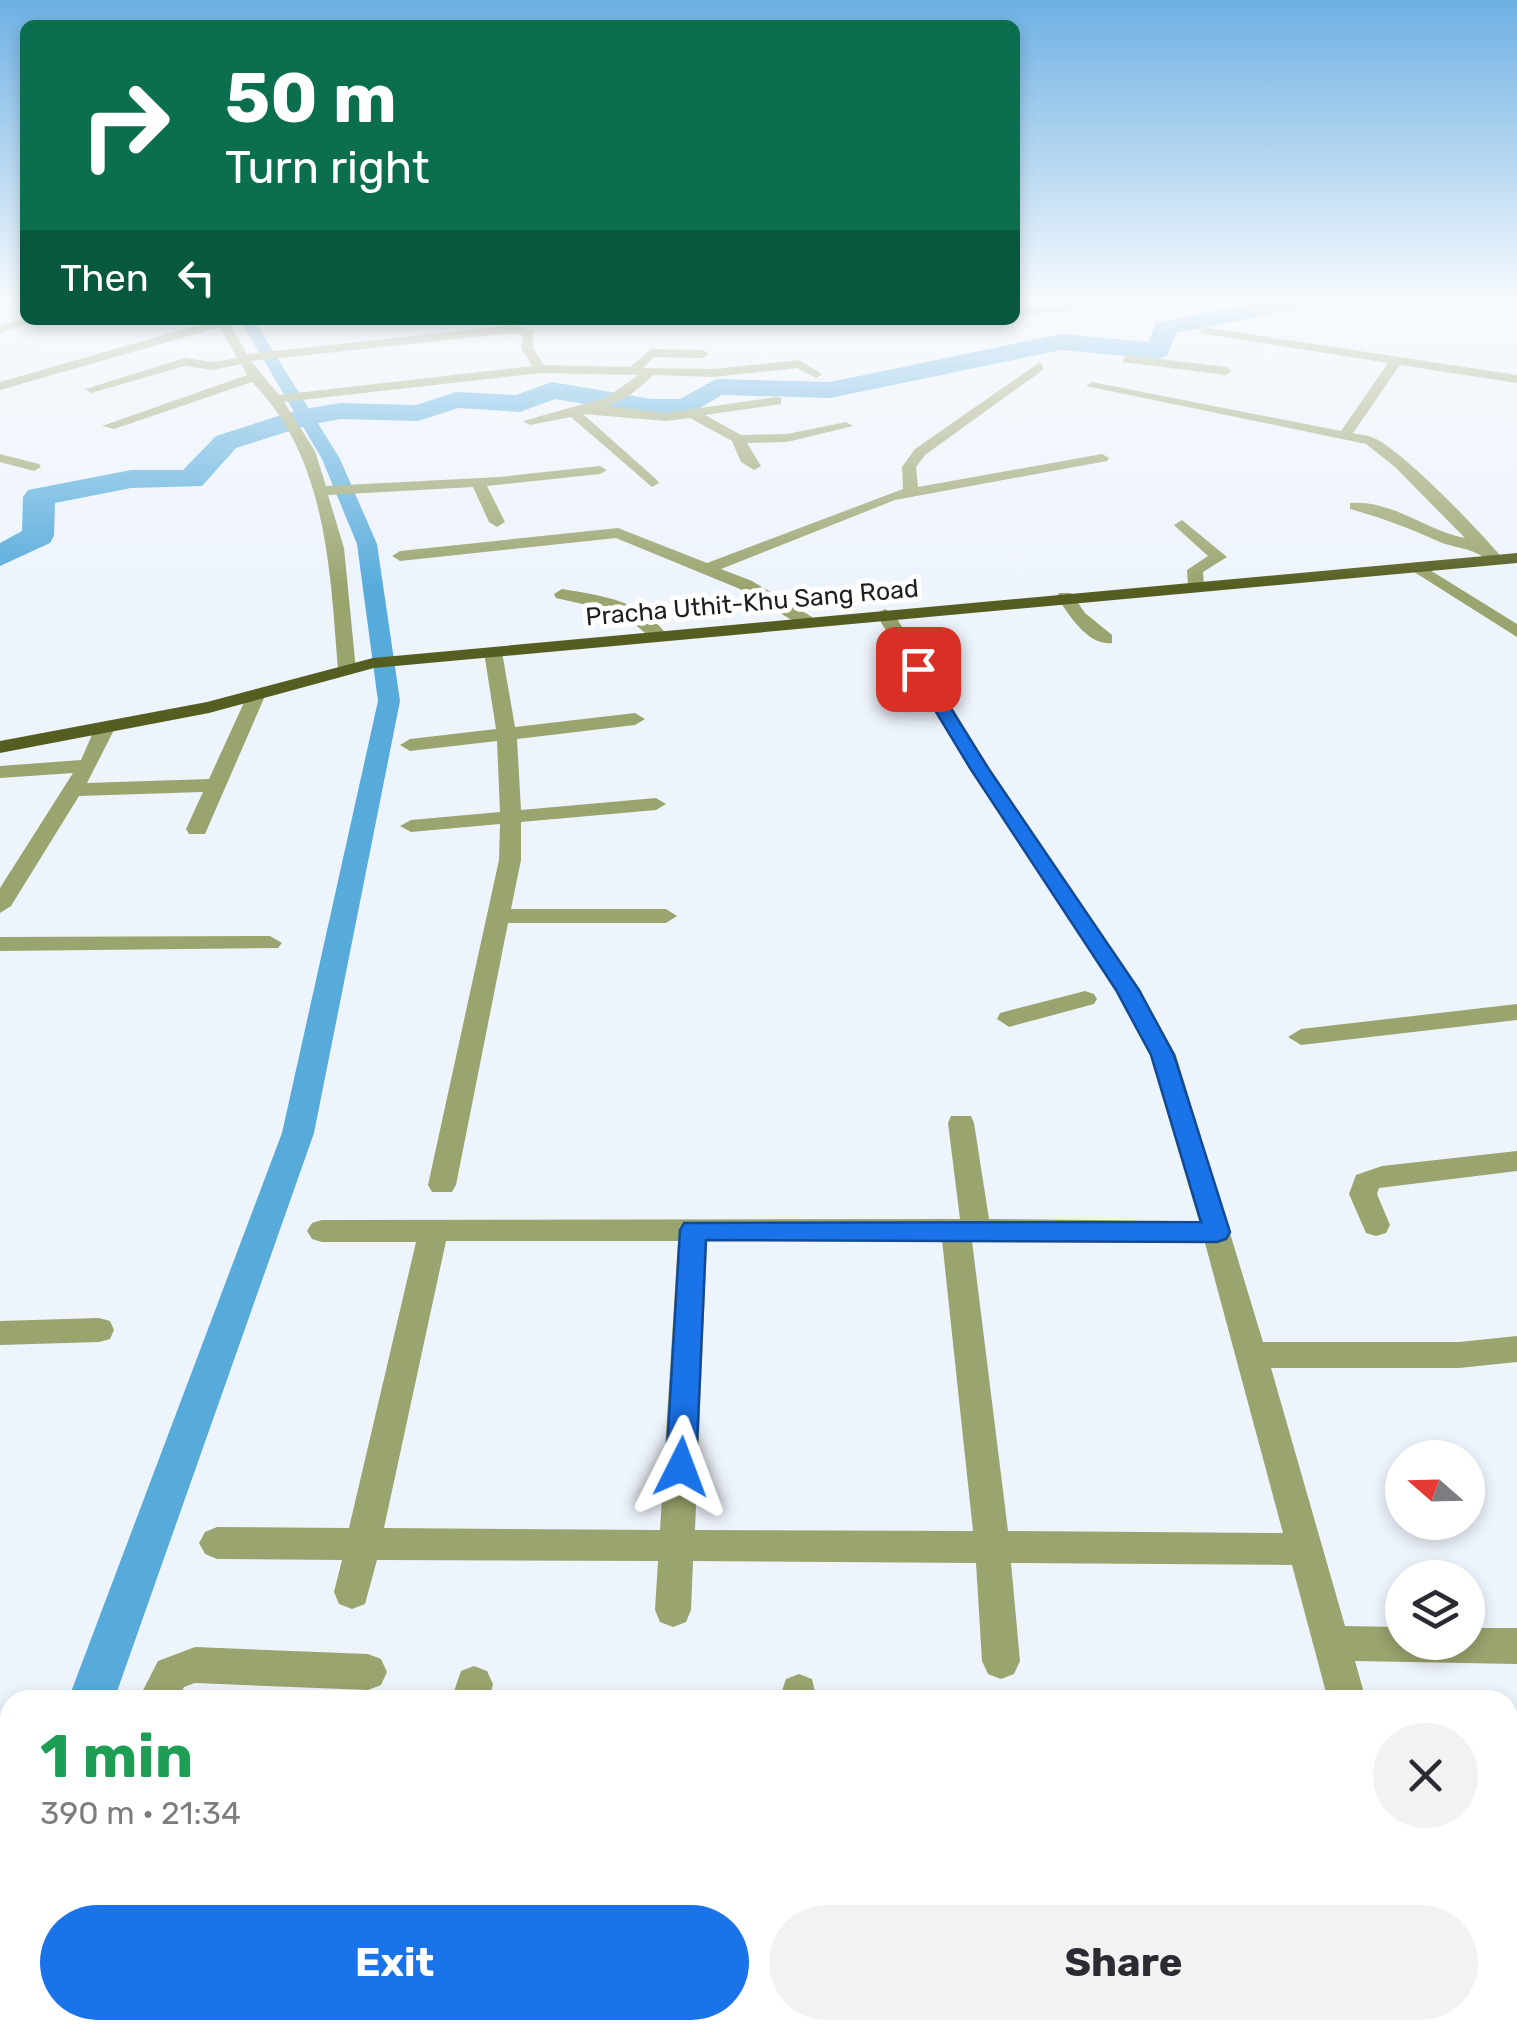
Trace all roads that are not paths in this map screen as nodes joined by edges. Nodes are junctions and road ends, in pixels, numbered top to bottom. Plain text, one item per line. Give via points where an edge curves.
1 (194, 397) edge
2 (292, 397) edge
3 (615, 397) edge
4 (996, 397) edge
5 (1217, 397) edge
6 (1371, 397) edge
7 (276, 399) joint
8 (776, 401) dead end
9 (592, 408) junction
10 (574, 413) junction
11 (694, 414) junction
12 (530, 420) dead end
13 (109, 426) dead end
14 (846, 426) dead end
15 (1346, 433) junction
16 (738, 439) junction
17 (0, 458) edge
18 (1102, 458) dead end
19 (754, 466) dead end
20 (34, 467) dead end
21 (600, 470) dead end
22 (478, 482) junction
23 (652, 483) dead end
24 (327, 491) junction
25 (911, 491) junction
26 (1356, 506) dead end
27 (497, 522) dead end
28 (1182, 525) dead end
29 (1490, 553) junction
30 (400, 556) dead end
31 (1517, 558) edge
32 (1417, 567) junction
33 (710, 568) junction
34 (1196, 586) junction
35 (562, 594) dead end
36 (1065, 598) junction
37 (885, 614) junction
38 (806, 622) junction
39 (1517, 632) edge
40 (658, 635) junction
41 (1106, 639) dead end
42 (493, 652) junction
43 (347, 670) junction
44 (256, 696) junction
45 (634, 719) dead end
46 (106, 728) junction
47 (505, 733) junction
48 (410, 745) dead end
49 (0, 747) edge
50 (87, 766) junction
51 (0, 772) edge
52 (216, 785) junction
53 (72, 790) junction
54 (656, 804) dead end
55 (511, 816) junction
56 (411, 826) dead end
57 (197, 829) dead end
58 (0, 906) edge
59 (500, 916) junction
60 (666, 916) dead end
61 (0, 944) edge
62 (270, 944) dead end
63 (1128, 990) junction
64 (1517, 1012) edge
65 (1009, 1019) dead end
66 (1301, 1037) dead end
67 (961, 1123) dead end
68 (1517, 1161) edge
69 (442, 1186) dead end
70 (1376, 1225) dead end
71 (694, 1230) junction
72 (966, 1230) junction
73 (322, 1231) dead end
74 (433, 1232) junction
75 (1217, 1232) junction
76 (99, 1330) dead end
77 (0, 1333) edge
78 (1517, 1349) edge
79 (1251, 1355) junction
80 (216, 1542) dead end
81 (363, 1544) junction
82 (677, 1546) junction
83 (992, 1546) junction
84 (1304, 1549) junction
85 (352, 1592) dead end
86 (673, 1610) dead end
87 (1331, 1643) junction
88 (1517, 1646) edge
89 (1001, 1660) dead end
90 (368, 1672) dead end
91 (162, 1690) edge
92 (1344, 1690) edge

1 - 13 street
2 - 7 street
3 - 9 street
4 - 25 street via 920,452 909,467
5 - 15 street
6 - 15 street
7 - 24 street
8 - 11 street
9 - 10 street
9 - 11 street
10 - 12 street
10 - 23 street
11 - 16 street
14 - 16 street
15 - 29 street via 1379,445
16 - 19 street
17 - 20 street
18 - 25 street
21 - 22 street
22 - 24 street
22 - 27 street
24 - 43 street
25 - 33 street
26 - 29 street
28 - 34 street via 1219,557 1195,570
29 - 31 main road, Pracha Uthit-Khu Sang Road
29 - 32 main road, Pracha Uthit-Khu Sang Road
30 - 33 street via 618,533
32 - 34 main road, Pracha Uthit-Khu Sang Road
32 - 39 street
33 - 38 street
34 - 36 main road, Pracha Uthit-Khu Sang Road
35 - 40 street via 628,608
36 - 37 main road, Pracha Uthit-Khu Sang Road
36 - 41 street
37 - 38 main road, Pracha Uthit-Khu Sang Road
37 - 63 street
38 - 40 main road, Pracha Uthit-Khu Sang Road
40 - 42 main road, Pracha Uthit-Khu Sang Road
42 - 43 main road, Pracha Uthit-Khu Sang Road
42 - 47 street
43 - 44 main road, Pracha Uthit-Khu Sang Road
44 - 46 main road, Pracha Uthit-Khu Sang Road
44 - 52 street
45 - 47 street
46 - 49 main road, Pracha Uthit-Khu Sang Road
46 - 50 street
47 - 48 street
47 - 55 street
50 - 51 street
50 - 53 street
52 - 53 street
52 - 57 street
53 - 58 street
54 - 55 street
55 - 56 street
55 - 59 street
59 - 60 street
59 - 69 street
61 - 62 street
63 - 65 street
63 - 75 street via 1163,1055
64 - 66 street
67 - 72 street
68 - 70 street via 1366,1182 1362,1194
71 - 72 street
71 - 74 street
71 - 82 street
72 - 75 street
72 - 83 street
73 - 74 street
74 - 81 street
75 - 79 street
76 - 77 street
78 - 79 street
79 - 84 street
80 - 81 street
81 - 82 street
81 - 85 street
82 - 83 street
82 - 86 street
83 - 84 street
83 - 89 street
84 - 87 street
87 - 88 street
87 - 92 street
90 - 91 street via 195,1665 171,1674

